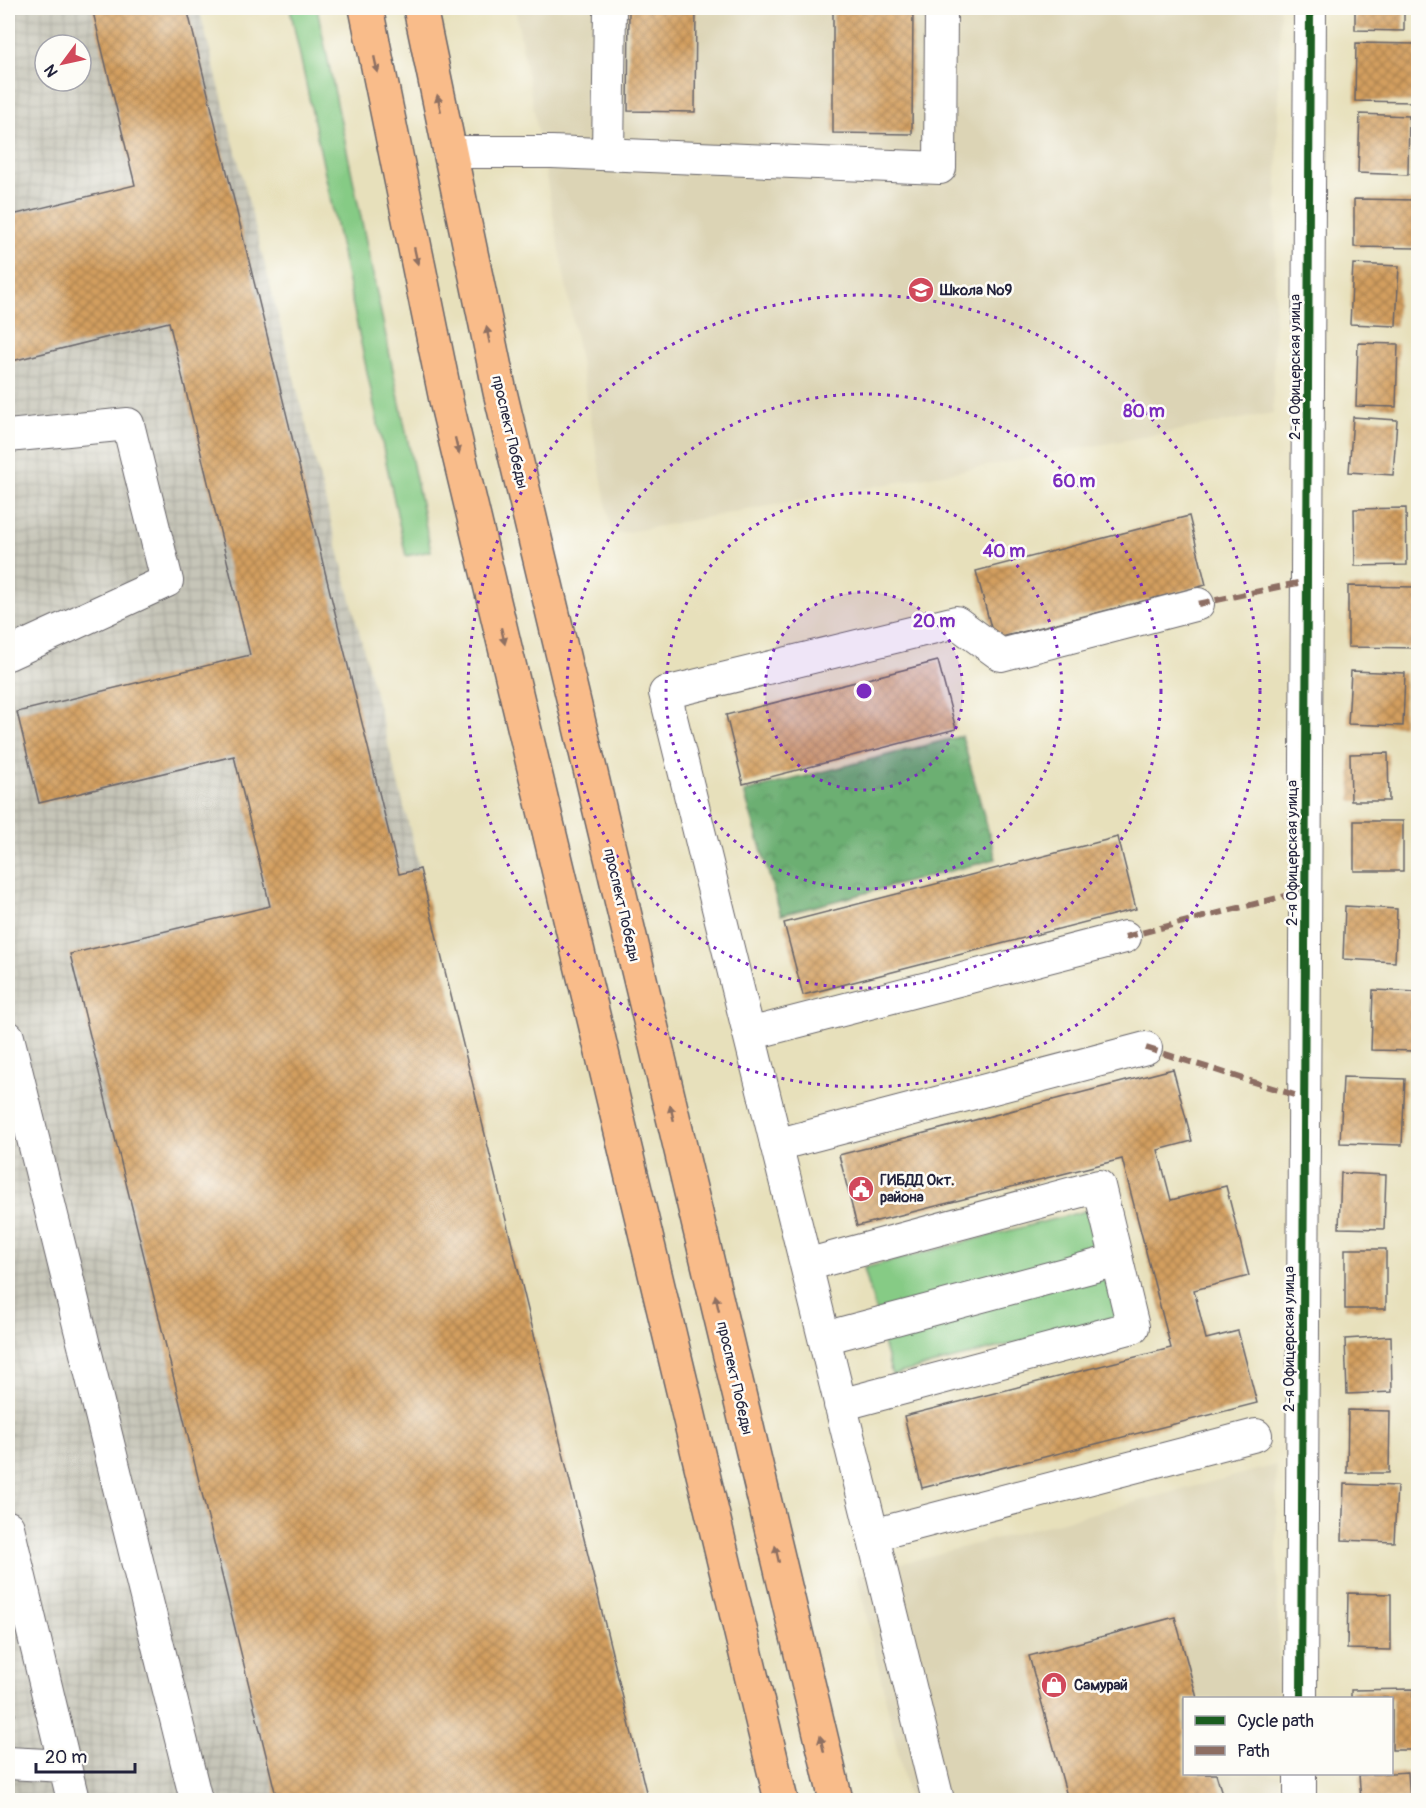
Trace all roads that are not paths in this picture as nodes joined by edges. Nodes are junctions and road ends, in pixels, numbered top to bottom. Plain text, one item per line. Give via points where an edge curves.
1 (366, 8) edge
2 (420, 8) edge
3 (610, 8) edge
4 (941, 8) edge
5 (1310, 8) edge
6 (449, 152) junction
7 (608, 154) junction
8 (8, 436) edge
9 (1198, 604) dead end
10 (8, 654) edge
11 (1125, 937) dead end
12 (749, 1034) junction
13 (8, 1037) edge
14 (1146, 1048) dead end
15 (776, 1145) junction
16 (1117, 1260) junction
17 (806, 1265) junction
18 (824, 1338) junction
19 (840, 1405) junction
20 (1256, 1435) dead end
21 (8, 1527) edge
22 (873, 1535) junction
23 (1301, 1697) edge
24 (8, 1763) edge
25 (65, 1766) junction
26 (1300, 1775) edge
27 (73, 1800) edge
28 (196, 1800) edge
29 (781, 1800) edge
30 (836, 1800) edge
31 (938, 1800) edge
32 (1300, 1800) edge

1 -> 29 main road via 447,405
6 -> 2 main road, проспект Победы
3 - 7 street
4 - 7 street via 940,168
5 - 23 street, 2-я Офицерская улица
6 - 7 street
30 -> 6 main road, проспект Победы via 502,403
8 - 10 street via 128,424 167,580
9 - 12 street via 1001,655 956,622 664,693
11 - 12 street
12 - 15 street
13 - 28 street
14 - 15 street
15 - 17 street
16 - 17 street via 1099,1186
16 - 18 street
16 - 19 street via 1133,1327
17 - 18 street
18 - 19 street
19 - 22 street
20 - 22 street
21 - 25 street
22 - 31 street
24 - 25 street
25 - 27 street
26 - 32 street

